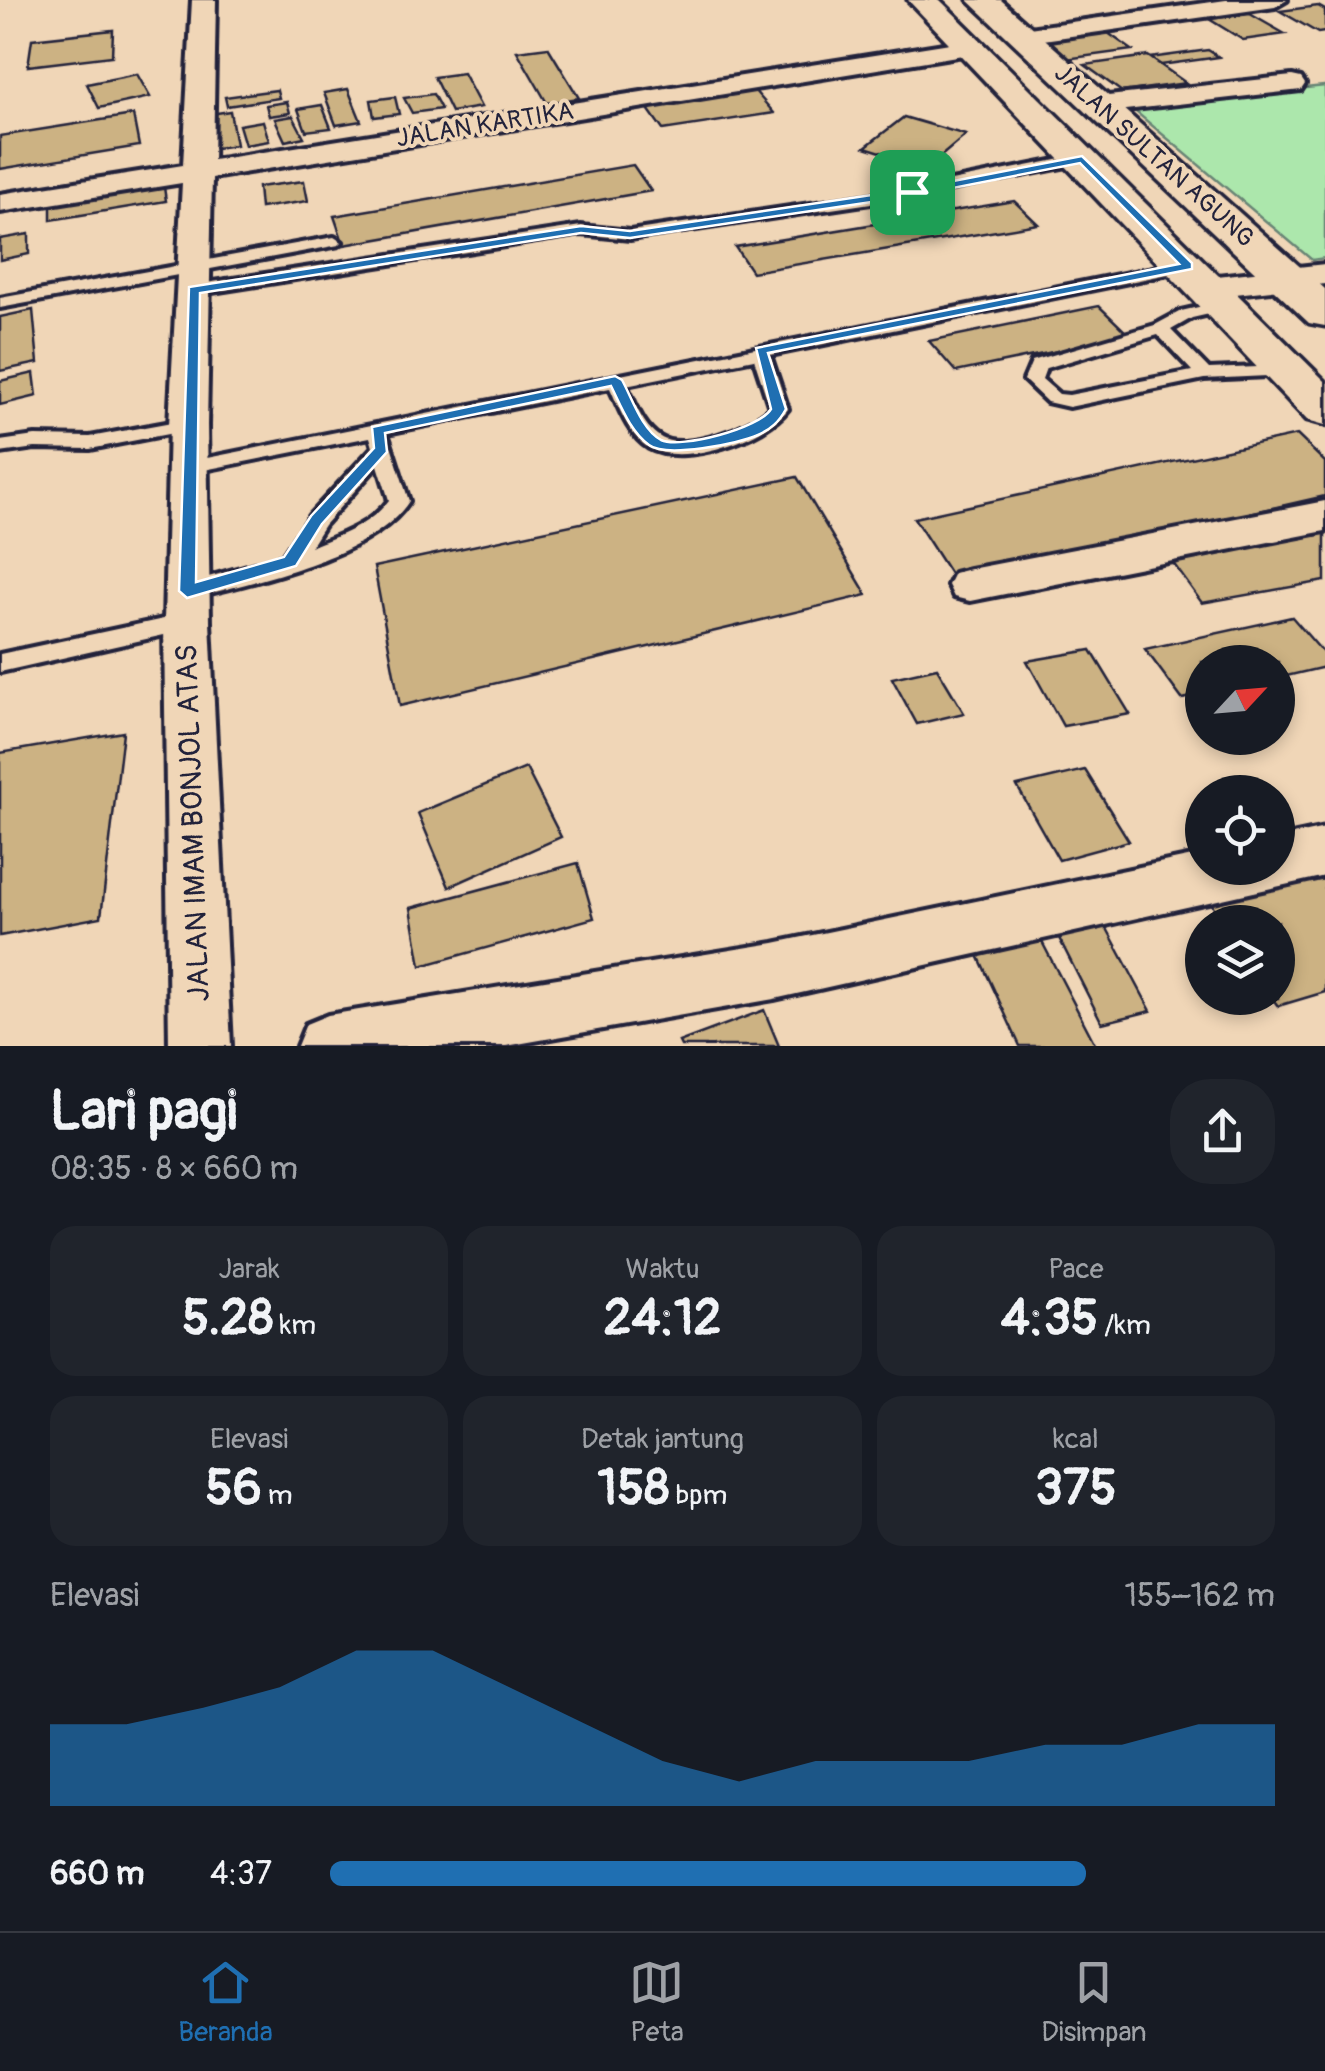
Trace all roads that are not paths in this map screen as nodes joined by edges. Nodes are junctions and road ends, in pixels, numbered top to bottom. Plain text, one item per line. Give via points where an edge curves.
1 (204, 0) edge
2 (923, 0) edge
3 (983, 0) edge
4 (1275, 0) edge
5 (1022, 36) junction
6 (969, 47) junction
7 (1292, 84) dead end
8 (1099, 106) junction
9 (1082, 159) junction
10 (198, 171) junction
11 (0, 203) edge
12 (334, 242) dead end
13 (1307, 276) edge
14 (194, 279) junction
15 (1207, 286) junction
16 (0, 303) edge
17 (1325, 313) edge
18 (1160, 329) junction
19 (760, 350) junction
20 (1286, 371) junction
21 (1204, 374) junction
22 (615, 380) junction
23 (1325, 409) edge
24 (188, 425) junction
25 (380, 439) junction
26 (0, 447) edge
27 (188, 467) junction
28 (1325, 516) edge
29 (290, 562) junction
30 (970, 584) dead end
31 (187, 606) junction
32 (0, 663) edge
33 (1325, 852) edge
34 (1295, 858) edge
35 (1185, 883) edge
36 (200, 1046) edge
37 (328, 1046) edge

1 - 10 street, JALAN IMAM BONJOL ATAS
2 - 6 main road, JALAN SULTAN AGUNG
3 - 5 main road, JALAN SULTAN AGUNG
4 - 5 street
5 - 8 main road, JALAN SULTAN AGUNG
6 - 9 main road, JALAN SULTAN AGUNG
6 - 10 street, JALAN KARTIKA
7 - 8 street
8 - 13 main road, JALAN SULTAN AGUNG
9 - 14 lane via 630,235 581,230
9 - 15 main road, JALAN SULTAN AGUNG
10 - 11 street, JALAN KARTIKA
10 - 14 street, JALAN IMAM BONJOL ATAS
12 - 14 lane
13 - 15 street
13 - 17 main road, JALAN SULTAN AGUNG
14 - 16 lane
14 - 24 street, JALAN IMAM BONJOL ATAS
15 - 18 lane via 1186,314
15 - 19 lane
15 - 20 main road, JALAN SULTAN AGUNG
18 - 21 lane
18 - 21 lane via 1038,365 1033,380 1053,398 1069,401
19 - 22 lane
19 - 22 lane via 779,409 751,433 658,445 642,430
20 - 21 lane
20 - 23 main road, JALAN SULTAN AGUNG
22 - 25 lane
24 - 26 lane via 90,442
24 - 27 street, JALAN IMAM BONJOL ATAS
25 - 27 lane
25 - 29 lane
25 - 29 lane via 400,501 396,512 374,530
27 - 31 street, JALAN IMAM BONJOL ATAS
28 - 30 street
29 - 31 lane
31 - 32 lane
31 - 36 street, JALAN IMAM BONJOL ATAS
33 - 34 street
35 - 37 street via 774,971

